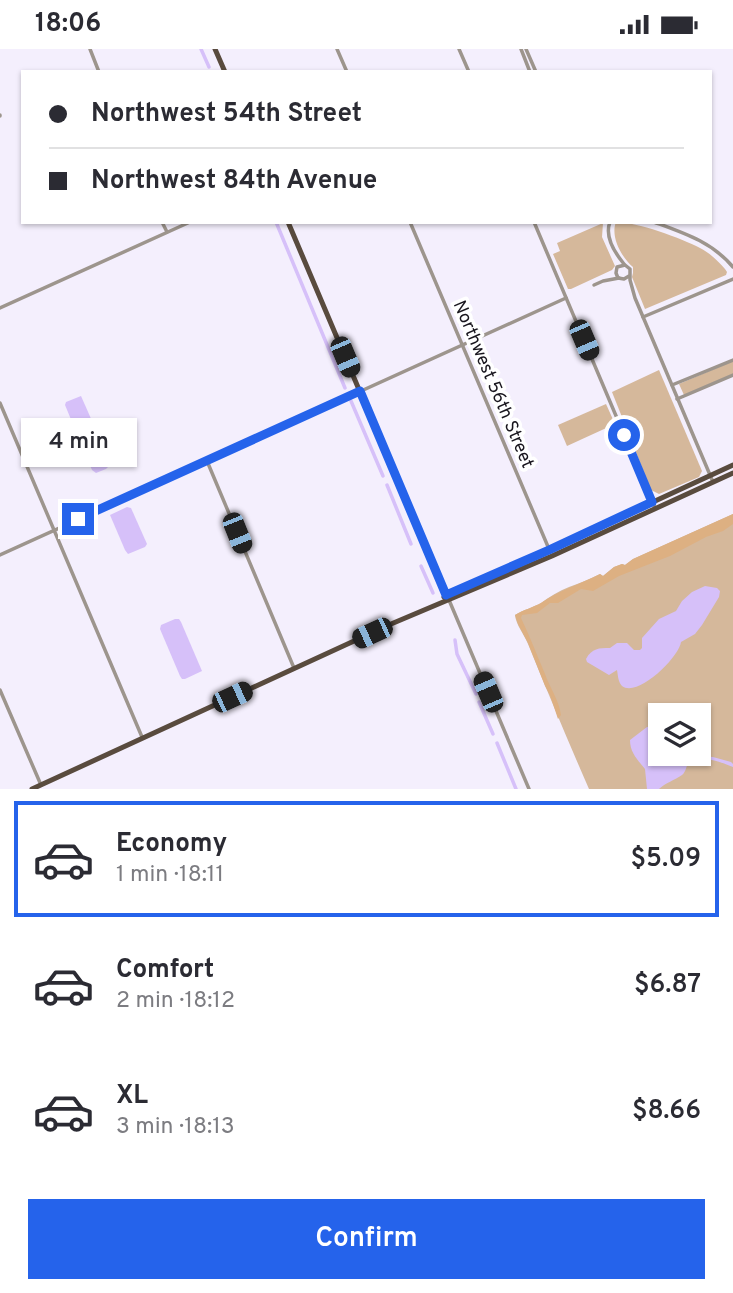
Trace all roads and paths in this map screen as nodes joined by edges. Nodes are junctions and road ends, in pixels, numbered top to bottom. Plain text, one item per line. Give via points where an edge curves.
1 (90, 49) edge
2 (215, 49) edge
3 (337, 49) edge
4 (459, 49) edge
5 (520, 49) edge
6 (526, 49) edge
7 (99, 70) edge
8 (224, 70) edge
9 (346, 70) edge
10 (468, 70) edge
11 (529, 70) edge
12 (535, 70) edge
13 (164, 224) edge
14 (186, 224) edge
15 (289, 224) edge
16 (411, 224) edge
17 (535, 224) edge
18 (609, 224) edge
19 (663, 224) edge
20 (167, 233) junction
21 (614, 251) junction
22 (624, 264) junction
23 (733, 267) edge
24 (617, 269) junction
25 (629, 276) junction
26 (620, 279) junction
27 (733, 279) edge
28 (603, 281) junction
29 (594, 285) dead end
30 (566, 297) junction
31 (635, 298) junction
32 (0, 308) edge
33 (643, 317) junction
34 (463, 345) junction
35 (733, 360) edge
36 (733, 375) edge
37 (672, 385) junction
38 (360, 391) junction
39 (677, 399) junction
40 (0, 403) edge
41 (208, 461) junction
42 (733, 465) edge
43 (733, 473) edge
44 (711, 479) junction
45 (654, 505) junction
46 (54, 530) junction
47 (551, 553) junction
48 (0, 555) edge
49 (448, 598) junction
50 (294, 669) junction
51 (0, 690) edge
52 (142, 737) junction
53 (41, 785) junction
54 (32, 789) edge
55 (529, 789) edge

1 - 7 street
2 - 8 main road
3 - 9 street
4 - 10 street
5 - 11 street
6 - 12 street
13 - 20 street
14 - 20 street
15 - 38 main road
16 - 34 street, Northwest 56th Street
17 - 30 street
18 - 21 street via 607,234
19 - 23 street via 706,243
20 - 32 street
21 - 22 street
21 - 24 street
22 - 24 street
22 - 25 street via 630,269
24 - 26 street
24 - 28 street
25 - 26 street
25 - 31 street
26 - 28 street
26 - 31 street
27 - 33 street
28 - 29 street
30 - 34 street
30 - 45 street
31 - 33 street
33 - 37 street
34 - 38 street
34 - 47 street, Northwest 56th Street
35 - 37 street
36 - 39 street
37 - 39 street
38 - 41 street
38 - 49 main road
39 - 44 street
40 - 46 street
41 - 46 street
41 - 50 street
42 - 44 main road
43 - 44 main road
44 - 45 main road
45 - 47 main road
46 - 48 street
46 - 52 street
47 - 49 main road
49 - 50 main road
49 - 55 street
50 - 52 main road
51 - 53 street
52 - 53 main road
53 - 54 main road

